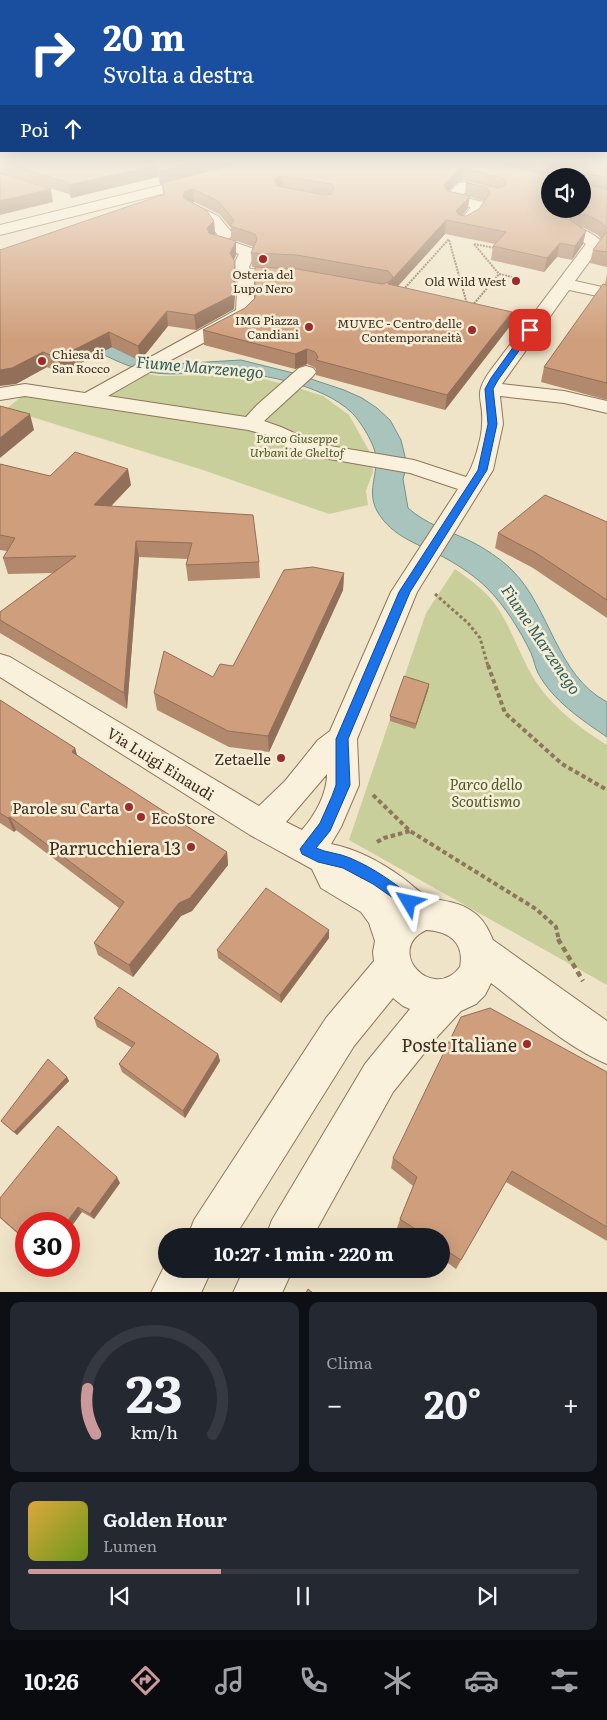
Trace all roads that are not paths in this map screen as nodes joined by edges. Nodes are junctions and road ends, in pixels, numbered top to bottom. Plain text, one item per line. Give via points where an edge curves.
1 (47, 218) edge
2 (212, 218) edge
3 (470, 218) edge
4 (464, 224) edge
5 (0, 230) edge
6 (576, 232) edge
7 (246, 274) junction
8 (307, 277) edge
9 (563, 284) junction
10 (607, 293) edge
11 (306, 372) edge
12 (489, 389) junction
13 (0, 394) edge
14 (89, 399) junction
15 (607, 407) edge
16 (251, 424) junction
17 (472, 485) junction
18 (0, 664) edge
19 (342, 739) junction
20 (262, 825) junction
21 (315, 854) junction
22 (424, 914) junction
23 (480, 952) junction
24 (392, 953) junction
25 (448, 998) junction
26 (607, 1044) edge
27 (215, 1228) edge
28 (293, 1228) edge
29 (183, 1278) edge
30 (265, 1278) edge
31 (174, 1292) edge
32 (256, 1292) edge

1 - 5 street
2 - 7 street via 225,234 218,242 248,252 240,268
3 - 4 street
6 - 9 street via 594,243
7 - 8 street
7 - 14 street via 245,310 239,317
9 - 10 street
9 - 12 street
11 - 16 street
12 - 15 street via 564,397
12 - 17 street via 493,424
13 - 14 street via 25,390
14 - 16 street
16 - 17 street via 326,452 414,467
17 - 19 street via 404,592
18 - 20 street, Via Luigi Einaudi
19 - 20 street via 329,749
19 - 21 street via 343,785
20 - 21 street, Via Luigi Einaudi
21 - 22 street, Via Luigi Einaudi via 345,862 378,880
21 - 24 street, Via Luigi Einaudi via 334,877 373,901 380,909
22 - 23 street via 453,918 474,938
22 - 24 street via 404,922
23 - 25 street via 480,967 474,982 463,992
23 - 26 street
24 - 25 street via 399,978 408,988 434,998
24 - 27 street via 373,993 340,1032
25 - 28 street via 379,1078
29 - 31 street
30 - 32 street

